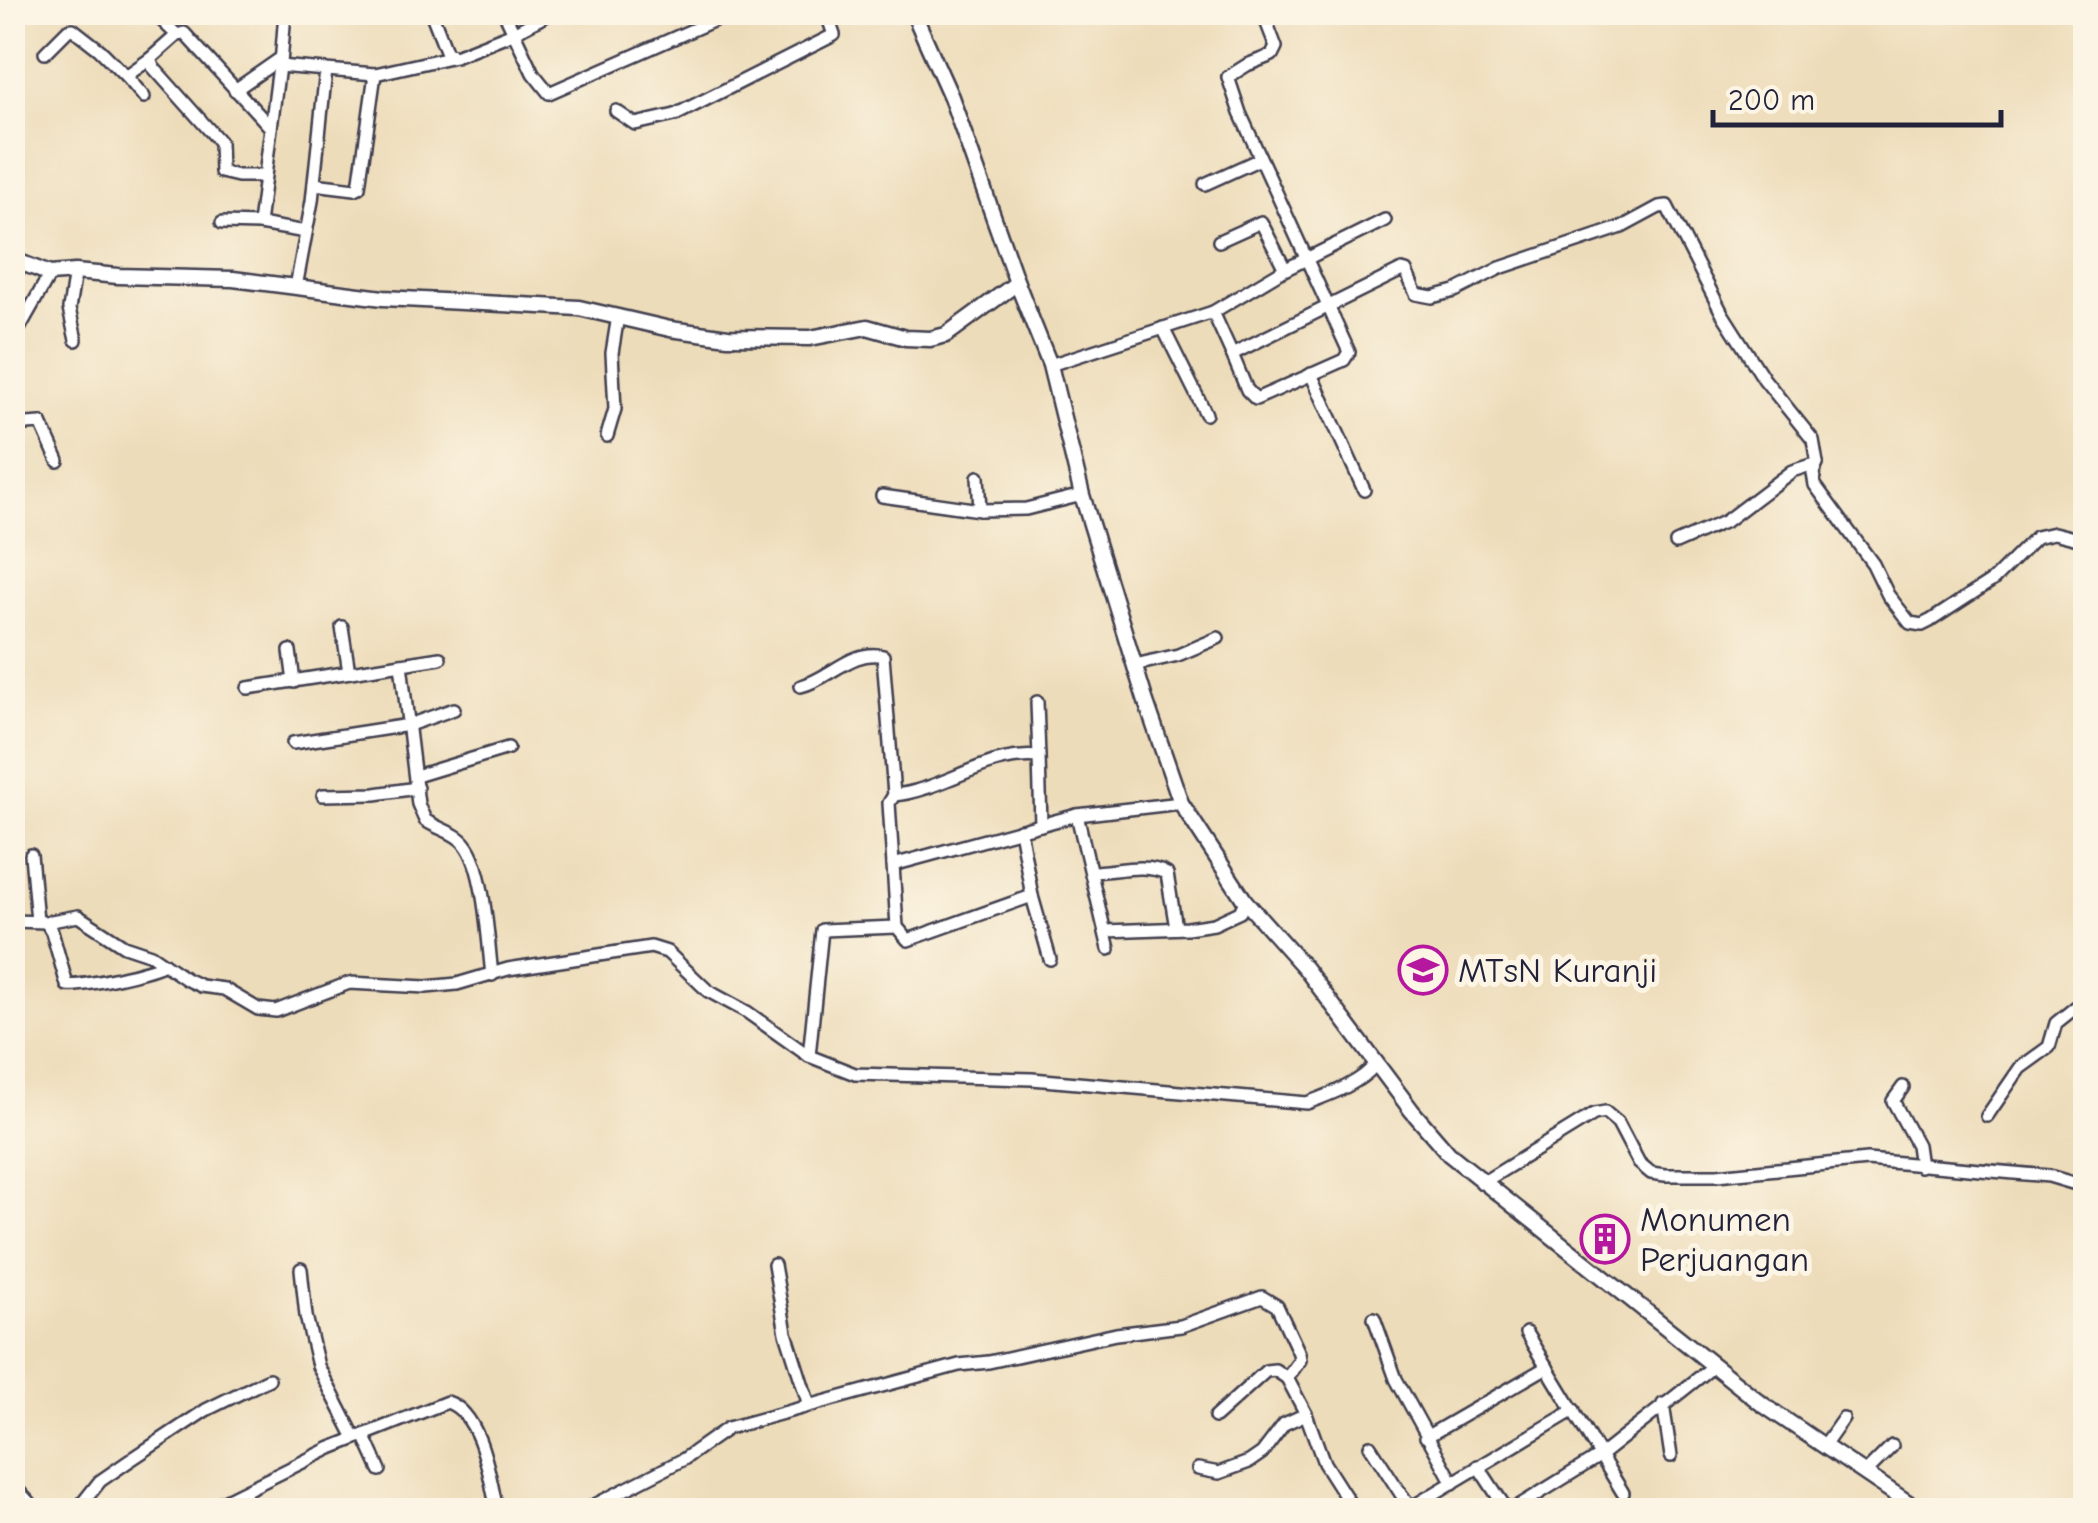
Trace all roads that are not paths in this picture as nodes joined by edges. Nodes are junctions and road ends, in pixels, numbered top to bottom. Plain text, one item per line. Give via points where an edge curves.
1 (153, 12) edge
2 (286, 12) edge
3 (430, 12) edge
4 (504, 12) edge
5 (553, 12) edge
6 (733, 12) edge
7 (826, 12) edge
8 (913, 12) edge
9 (1268, 12) edge
10 (514, 33) junction
11 (176, 35) junction
12 (45, 52) dead end
13 (455, 56) junction
14 (150, 59) junction
15 (281, 61) junction
16 (326, 70) junction
17 (375, 74) junction
18 (126, 76) junction
19 (236, 90) junction
20 (144, 97) dead end
21 (616, 111) dead end
22 (271, 128) junction
23 (1260, 159) junction
24 (264, 176) junction
25 (314, 184) junction
26 (1206, 184) dead end
27 (1283, 207) junction
28 (1384, 220) dead end
29 (1261, 222) junction
30 (222, 223) dead end
31 (259, 224) junction
32 (306, 232) junction
33 (1219, 240) dead end
34 (12, 258) edge
35 (1308, 259) junction
36 (1284, 270) junction
37 (74, 272) junction
38 (50, 274) junction
39 (1017, 283) junction
40 (296, 287) junction
41 (1329, 306) junction
42 (1213, 312) junction
43 (618, 316) junction
44 (1163, 328) junction
45 (76, 340) dead end
46 (12, 341) edge
47 (1232, 354) junction
48 (1050, 365) junction
49 (1310, 374) junction
50 (1206, 414) dead end
51 (12, 425) edge
52 (606, 436) dead end
53 (58, 461) dead end
54 (1817, 463) junction
55 (978, 478) dead end
56 (1364, 490) dead end
57 (1082, 494) junction
58 (882, 496) dead end
59 (980, 510) junction
60 (2086, 541) edge
61 (1676, 543) dead end
62 (342, 627) dead end
63 (1218, 638) dead end
64 (290, 652) dead end
65 (440, 658) dead end
66 (401, 664) junction
67 (1135, 665) junction
68 (348, 672) junction
69 (294, 682) junction
70 (800, 686) dead end
71 (248, 688) dead end
72 (1036, 702) dead end
73 (454, 709) dead end
74 (410, 725) junction
75 (293, 743) dead end
76 (508, 748) dead end
77 (1038, 757) junction
78 (417, 782) junction
79 (894, 794) junction
80 (323, 795) dead end
81 (1181, 804) junction
82 (1077, 815) junction
83 (1041, 825) junction
84 (1020, 830) junction
85 (31, 855) dead end
86 (892, 866) junction
87 (1091, 872) junction
88 (1032, 896) junction
89 (1245, 900) junction
90 (12, 920) edge
91 (42, 921) junction
92 (897, 927) junction
93 (1176, 928) junction
94 (1105, 931) junction
95 (1109, 950) dead end
96 (1050, 958) dead end
97 (164, 964) junction
98 (492, 975) junction
99 (2086, 999) edge
100 (809, 1056) junction
101 (1377, 1062) junction
102 (1902, 1087) dead end
103 (1988, 1116) dead end
104 (1920, 1166) junction
105 (1482, 1183) junction
106 (2086, 1186) edge
107 (774, 1265) dead end
108 (302, 1269) dead end
109 (1374, 1318) dead end
110 (1526, 1333) dead end
111 (1715, 1365) junction
112 (1547, 1368) junction
113 (1288, 1378) junction
114 (269, 1380) dead end
115 (1663, 1404) junction
116 (808, 1405) junction
117 (1574, 1410) junction
118 (1306, 1414) junction
119 (1215, 1417) dead end
120 (1843, 1419) dead end
121 (360, 1436) junction
122 (1426, 1437) junction
123 (1370, 1446) dead end
124 (1824, 1446) junction
125 (1892, 1446) dead end
126 (1601, 1455) junction
127 (1670, 1456) dead end
128 (1478, 1466) junction
129 (1198, 1469) dead end
130 (380, 1470) dead end
131 (1866, 1472) junction
132 (1453, 1483) junction
133 (12, 1484) edge
134 (1623, 1494) dead end
135 (36, 1510) edge
136 (77, 1510) edge
137 (206, 1510) edge
138 (498, 1510) edge
139 (585, 1510) edge
140 (1354, 1510) edge
141 (1408, 1510) edge
142 (1510, 1510) edge
143 (1920, 1510) edge

1 - 11 street
2 - 15 street
3 - 13 street via 447,53
4 - 10 street
5 - 10 street
6 - 10 street via 548,93
7 - 21 street via 834,35 675,114 635,124
8 - 39 street via 951,97
9 - 23 street via 1272,55 1228,78
10 - 13 street
11 - 14 street
11 - 19 street via 184,33
12 - 18 street via 73,29
13 - 17 street
14 - 18 street
14 - 24 street via 220,142 221,172
15 - 16 street
15 - 19 street
15 - 22 street
16 - 17 street
16 - 25 street
17 - 25 street via 359,187
18 - 20 street
19 - 22 street
22 - 24 street
23 - 26 street
23 - 27 street
24 - 31 street
25 - 32 street
27 - 29 street
27 - 35 street
28 - 35 street
29 - 33 street
29 - 36 street
30 - 31 street
31 - 32 street
32 - 40 street
34 - 38 street
35 - 36 street
35 - 41 street
36 - 42 street
37 - 38 street
37 - 40 street
37 - 45 street via 70,310
38 - 46 street
39 - 43 street via 946,334 919,340 866,327 810,338 728,336
39 - 48 street
40 - 43 street
41 - 47 street
41 - 49 street via 1350,352
41 - 54 street via 1402,270 1420,296 1454,291 1668,206 1722,313 1813,440
42 - 44 street
42 - 47 street
43 - 52 street via 615,409
44 - 48 street
44 - 50 street
47 - 49 street via 1256,399
48 - 57 street
49 - 56 street
51 - 53 street via 42,423
54 - 60 street via 1814,485 1910,623 1930,621 1994,580 2036,537
54 - 61 street via 1792,472 1726,521
55 - 59 street
57 - 59 street via 1026,509
57 - 67 street
58 - 59 street
62 - 68 street
63 - 67 street
64 - 69 street
65 - 66 street
66 - 68 street
66 - 74 street
67 - 81 street
68 - 69 street
69 - 71 street
70 - 79 street via 862,657 883,656
72 - 77 street
73 - 74 street
74 - 75 street
74 - 78 street
76 - 78 street
77 - 79 street via 1005,760
77 - 83 street
78 - 80 street via 374,794
78 - 98 street via 425,820 468,846 484,903
79 - 86 street
81 - 82 street
81 - 89 street
82 - 83 street
82 - 87 street
83 - 84 street
84 - 86 street
84 - 88 street
85 - 91 street
86 - 92 street
87 - 93 street via 1142,868 1167,874
87 - 94 street
88 - 92 street via 908,940
88 - 96 street
89 - 93 street via 1228,920
89 - 101 street
90 - 91 street
91 - 97 street via 78,916
91 - 97 street via 52,932 67,986
92 - 100 street via 822,930
93 - 94 street
94 - 95 street
97 - 98 street via 202,986 276,1011 349,983 426,987
98 - 100 street via 651,947
99 - 103 street via 2056,1023 2050,1047 2020,1068
100 - 101 street via 855,1074 1032,1079 1307,1103
101 - 105 street via 1449,1154
102 - 104 street via 1893,1101
104 - 105 street via 1866,1160 1665,1175 1639,1163 1605,1112
104 - 106 street via 2048,1176
105 - 111 street
107 - 116 street
108 - 121 street via 318,1366
109 - 122 street
110 - 112 street
111 - 115 street
111 - 124 street
112 - 117 street
112 - 122 street
113 - 116 street via 1299,1353 1277,1306 1262,1297 1182,1326 959,1365
113 - 118 street
113 - 119 street via 1266,1371
114 - 136 street via 206,1410 129,1460
115 - 126 street
115 - 127 street
116 - 139 street via 722,1431 684,1459
117 - 126 street
117 - 128 street
118 - 129 street via 1284,1424 1249,1462 1219,1473
118 - 140 street via 1324,1464
120 - 124 street
121 - 130 street
121 - 137 street
121 - 138 street via 438,1404 456,1405 482,1446
122 - 132 street
123 - 141 street
124 - 131 street
125 - 131 street
126 - 134 street
126 - 142 street
128 - 132 street
128 - 142 street
131 - 143 street
132 - 141 street
133 - 135 street

